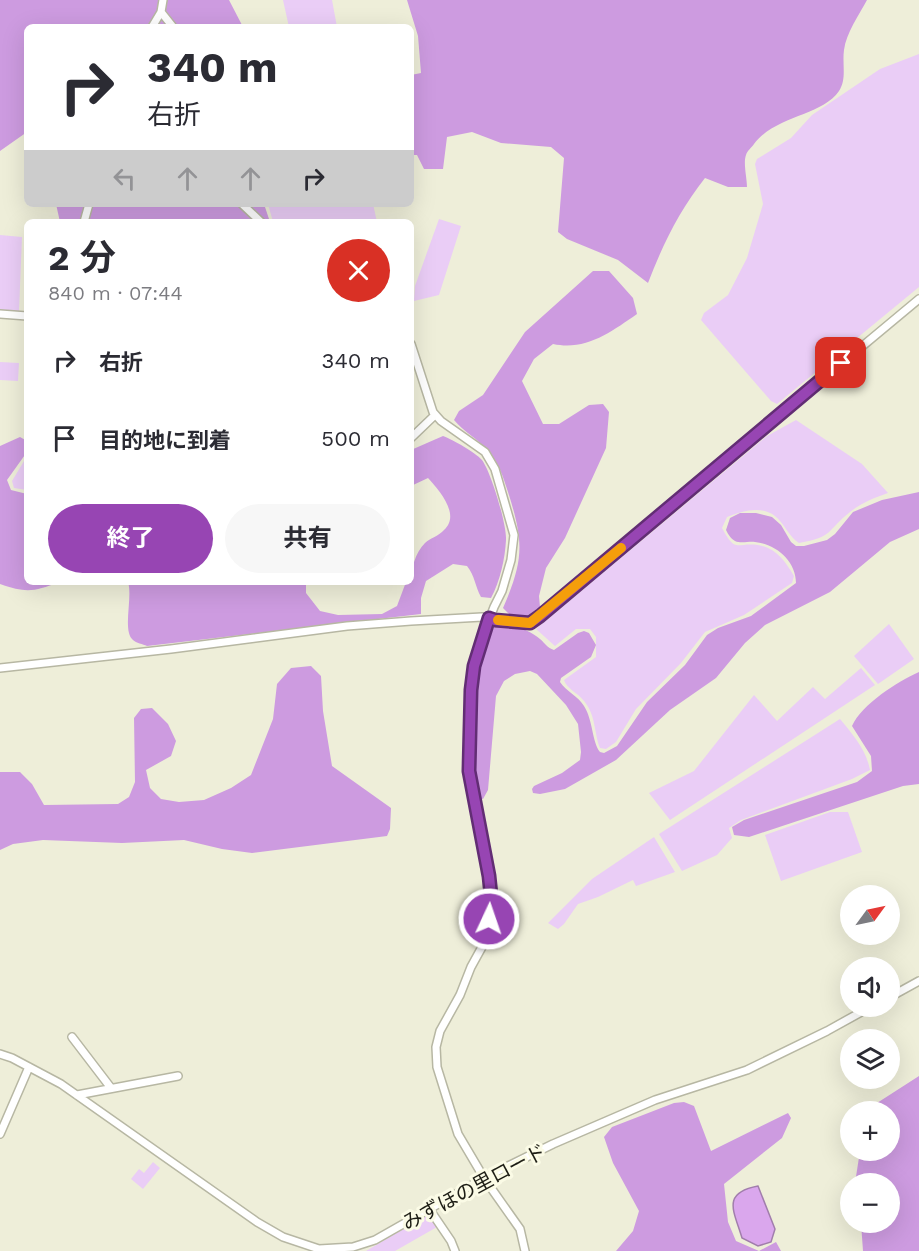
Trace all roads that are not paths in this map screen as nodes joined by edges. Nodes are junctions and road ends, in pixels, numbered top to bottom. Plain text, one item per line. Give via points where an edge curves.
1 (163, 0) edge
2 (161, 12) junction
3 (154, 24) edge
4 (171, 24) edge
5 (245, 207) edge
6 (258, 219) edge
7 (919, 299) edge
8 (0, 314) edge
9 (24, 316) edge
10 (414, 353) edge
11 (435, 415) junction
12 (414, 435) edge
13 (489, 618) junction
14 (0, 668) edge
15 (919, 981) edge
16 (900, 991) edge
17 (852, 1017) edge
18 (72, 1036) dead end
19 (0, 1054) edge
20 (29, 1067) junction
21 (178, 1076) dead end
22 (111, 1088) junction
23 (77, 1095) junction
24 (0, 1134) edge
25 (484, 1178) junction
26 (430, 1210) junction
27 (455, 1251) edge
28 (525, 1251) edge

1 - 2 street
2 - 3 street
2 - 4 street
5 - 6 street
7 - 13 street via 540,616 530,623
8 - 9 street
10 - 11 street
11 - 12 street
11 - 13 street via 485,452 507,505 514,535 511,560
13 - 14 street via 347,626
13 - 25 street via 474,666 469,771 492,905 482,947 440,1031 436,1047 437,1067 458,1134
15 - 16 street
17 - 25 street, みずほの里ロード via 747,1070 655,1100
18 - 22 street
19 - 20 street, みずほの里ロード
20 - 23 street, みずほの里ロード
20 - 24 street
21 - 22 street
22 - 23 street
23 - 26 street, みずほの里ロード via 257,1222 283,1238 319,1250 353,1247 375,1240
25 - 26 street, みずほの里ロード
25 - 28 street via 520,1229
26 - 27 street

